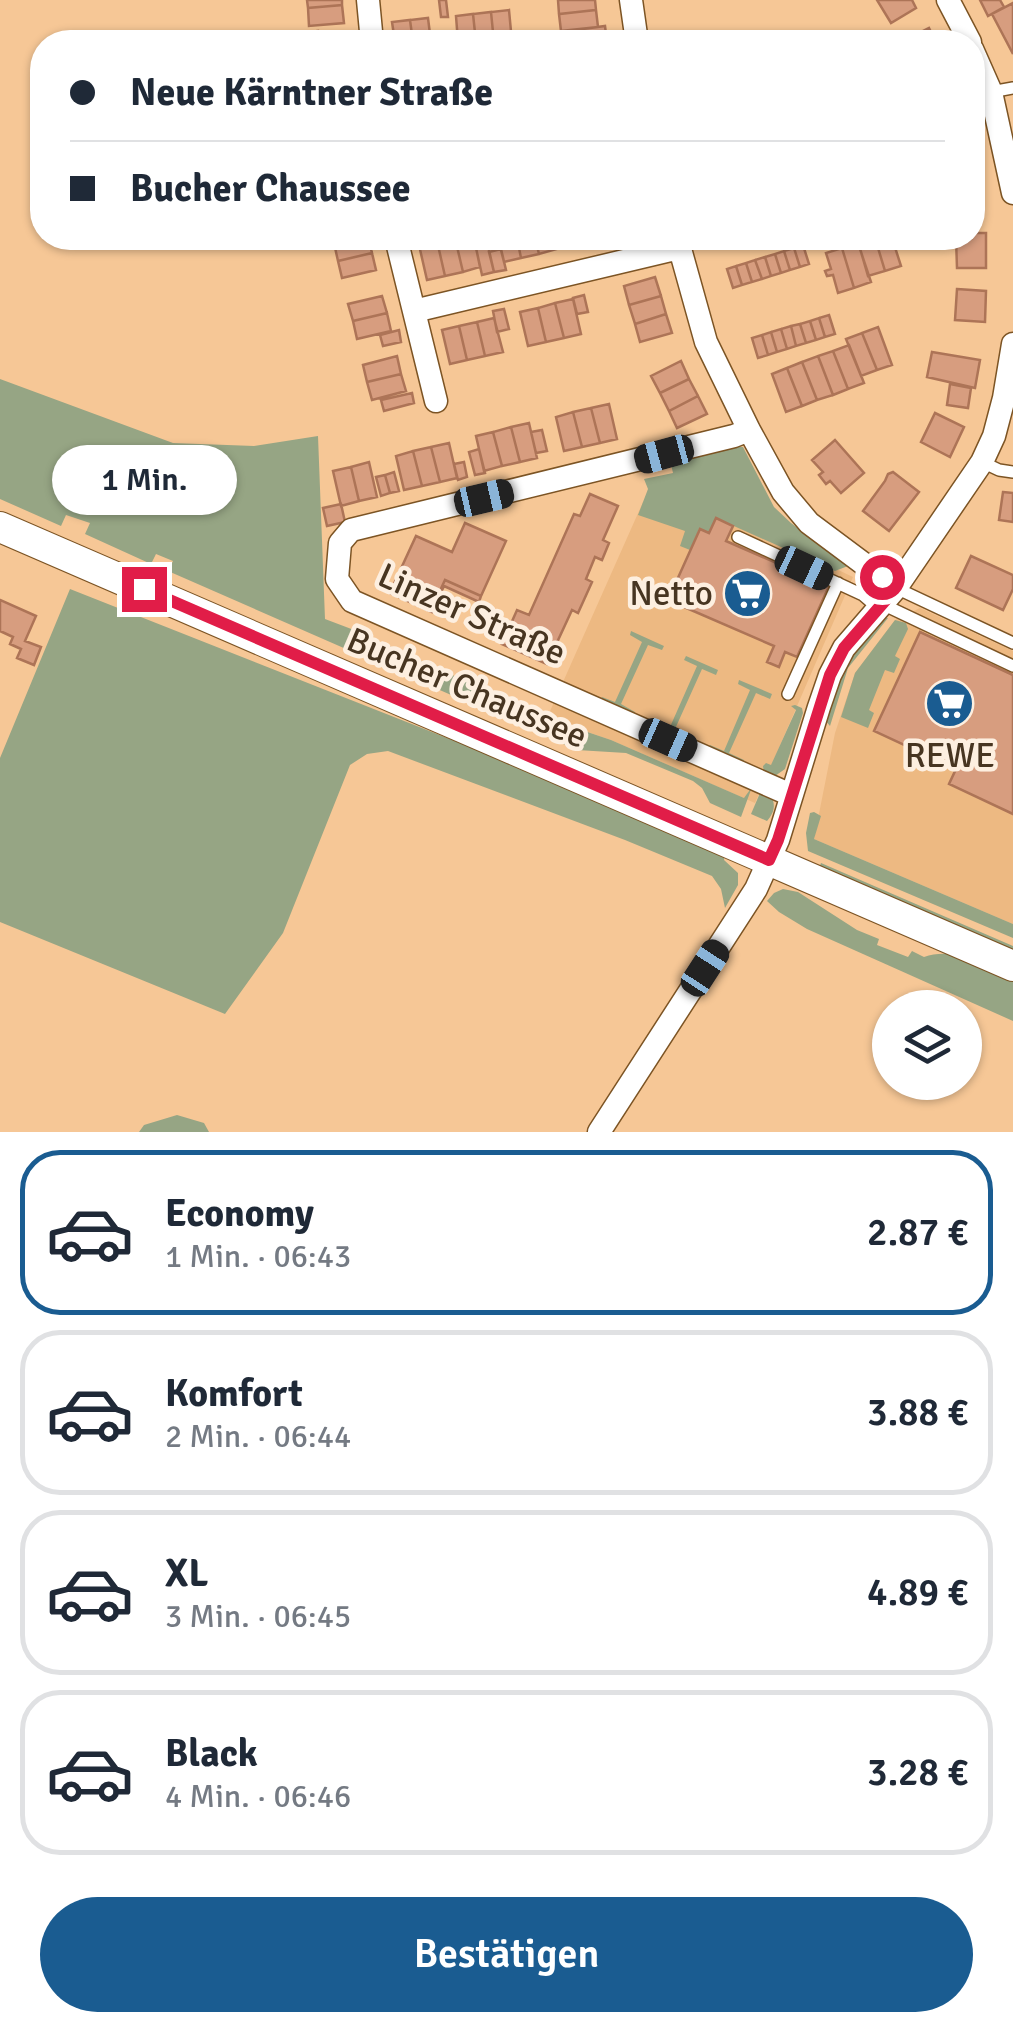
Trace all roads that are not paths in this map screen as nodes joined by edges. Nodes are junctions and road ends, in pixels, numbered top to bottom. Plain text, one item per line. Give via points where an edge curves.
1 (368, 0) edge
2 (631, 0) edge
3 (948, 0) edge
4 (371, 30) edge
5 (635, 30) edge
6 (963, 30) edge
7 (985, 66) edge
8 (1002, 90) edge
9 (1013, 193) edge
10 (399, 250) edge
11 (651, 250) edge
12 (680, 250) edge
13 (414, 311) junction
14 (1013, 344) edge
15 (436, 401) dead end
16 (748, 430) junction
17 (982, 462) junction
18 (1013, 472) edge
19 (0, 527) edge
20 (738, 537) dead end
21 (838, 583) junction
22 (886, 600) junction
23 (1013, 644) edge
24 (1013, 666) edge
25 (788, 694) dead end
26 (792, 795) junction
27 (769, 860) junction
28 (1013, 966) edge
29 (600, 1132) edge

1 - 4 street
2 - 5 street
3 - 6 street
7 - 8 street
8 - 9 street
10 - 13 street
11 - 13 street
12 - 16 street via 706,342
13 - 15 street
14 - 17 street via 1004,398
16 - 22 street via 783,492
16 - 26 street, Linzer Straße via 351,530 340,542 337,579 352,601
17 - 18 lane
17 - 22 street
19 - 27 main road, Bucher Chaussee
20 - 21 lane
21 - 22 lane
21 - 25 lane
22 - 23 lane
22 - 24 lane
22 - 26 street via 830,675
26 - 27 street
27 - 28 main road, Bucher Chaussee
27 - 29 street

